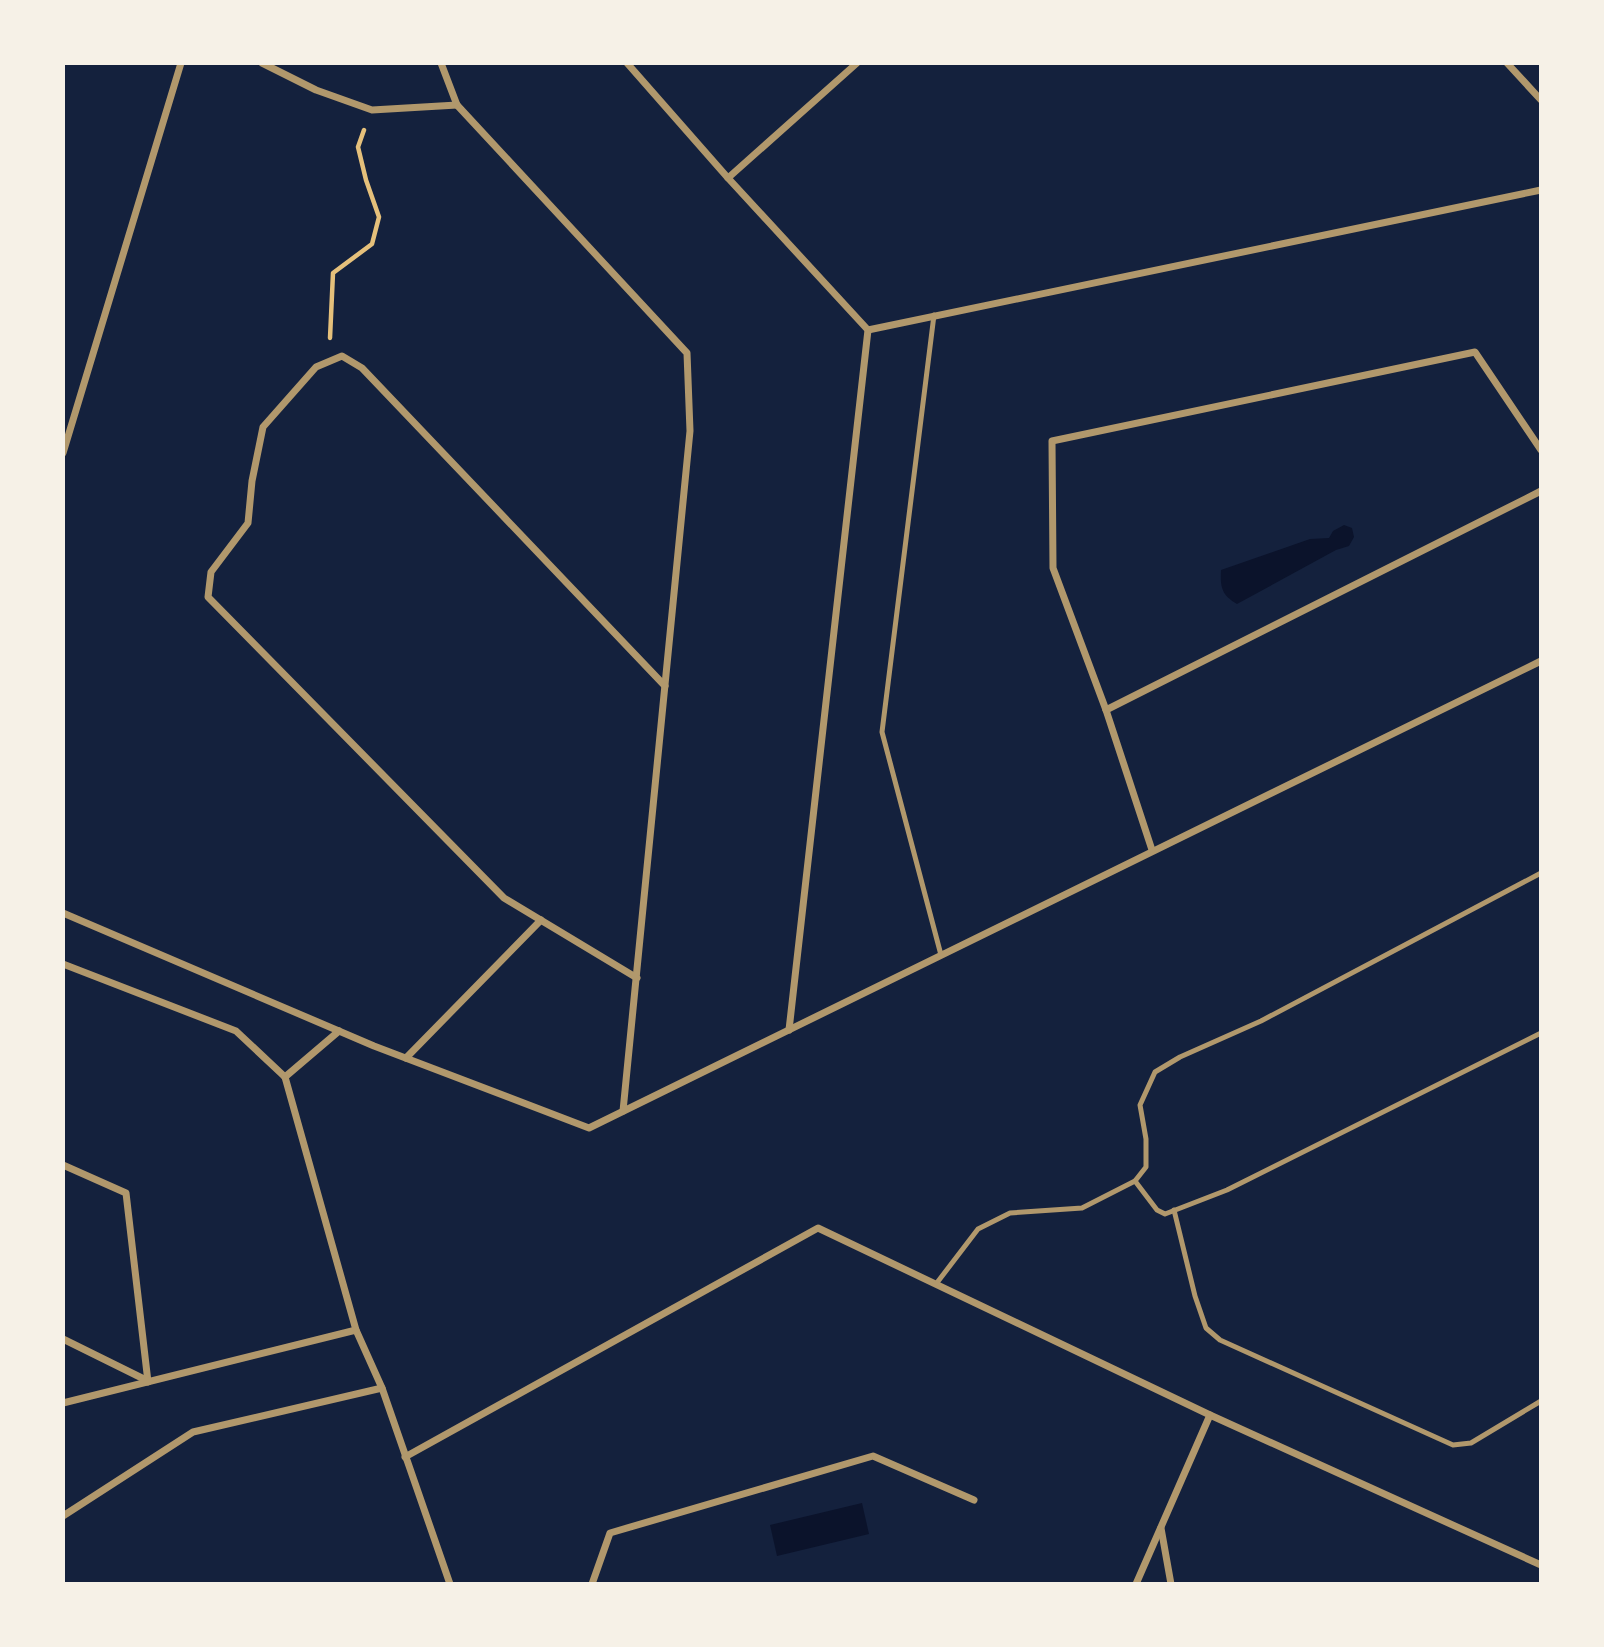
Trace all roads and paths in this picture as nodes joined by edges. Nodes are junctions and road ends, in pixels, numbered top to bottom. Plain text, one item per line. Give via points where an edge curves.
1 (181, 63) edge
2 (262, 63) edge
3 (441, 63) edge
4 (627, 63) edge
5 (857, 63) edge
6 (1507, 63) edge
7 (1541, 100) edge
8 (457, 105) junction
9 (372, 110) junction
10 (728, 178) junction
11 (1541, 190) edge
12 (934, 315) junction
13 (868, 330) junction
14 (330, 361) junction
15 (1541, 450) edge
16 (63, 453) edge
17 (1541, 491) edge
18 (1541, 661) edge
19 (665, 685) junction
20 (1106, 710) junction
21 (1153, 850) junction
22 (1541, 873) edge
23 (63, 913) edge
24 (541, 920) junction
25 (941, 955) junction
26 (63, 964) edge
27 (637, 978) junction
28 (789, 1030) junction
29 (339, 1031) junction
30 (1541, 1033) edge
31 (406, 1058) junction
32 (285, 1077) junction
33 (623, 1111) junction
34 (63, 1165) edge
35 (1135, 1181) junction
36 (1174, 1210) junction
37 (936, 1284) junction
38 (356, 1330) junction
39 (63, 1339) edge
40 (148, 1381) junction
41 (382, 1388) junction
42 (1541, 1401) edge
43 (63, 1403) edge
44 (1209, 1415) junction
45 (405, 1457) junction
46 (974, 1500) dead end
47 (63, 1516) edge
48 (1161, 1528) junction
49 (1541, 1565) edge
50 (450, 1584) edge
51 (592, 1584) edge
52 (1136, 1584) edge
53 (1171, 1584) edge

1 - 16 street
2 - 9 street via 316,90
3 - 8 street
4 - 10 street
5 - 10 street
6 - 7 street
8 - 9 street
8 - 19 street via 687,353 690,431
9 - 14 path via 358,147 379,217 372,244 333,273
10 - 13 street
11 - 12 street
12 - 13 street
12 - 25 lane via 882,732
13 - 28 street
14 - 19 street via 342,356 362,368
14 - 24 street via 316,367 263,427 248,523 211,572 208,597 504,898
15 - 20 street via 1475,352 1052,441 1053,568
17 - 20 street
18 - 21 street
19 - 27 street
20 - 21 street
21 - 25 street
22 - 35 lane via 1155,1072 1139,1105 1146,1167
23 - 29 street
24 - 27 street
24 - 31 street
25 - 28 street
26 - 32 street via 236,1031
27 - 33 street
28 - 33 street
29 - 31 street
29 - 32 street
30 - 36 lane via 1227,1190
31 - 33 street via 589,1128
32 - 38 street
34 - 40 street via 126,1193
35 - 36 lane via 1157,1210 1166,1214
35 - 37 lane via 1082,1208 1010,1213 978,1229
36 - 42 lane via 1206,1328 1220,1340 1453,1445 1471,1443
37 - 44 street
37 - 45 street via 818,1228
38 - 40 street
38 - 41 street
39 - 40 street
40 - 43 street
41 - 45 street
41 - 47 street via 194,1432
44 - 48 street
44 - 49 street
45 - 50 street
46 - 51 street via 873,1456 610,1533
48 - 52 street
48 - 53 street

